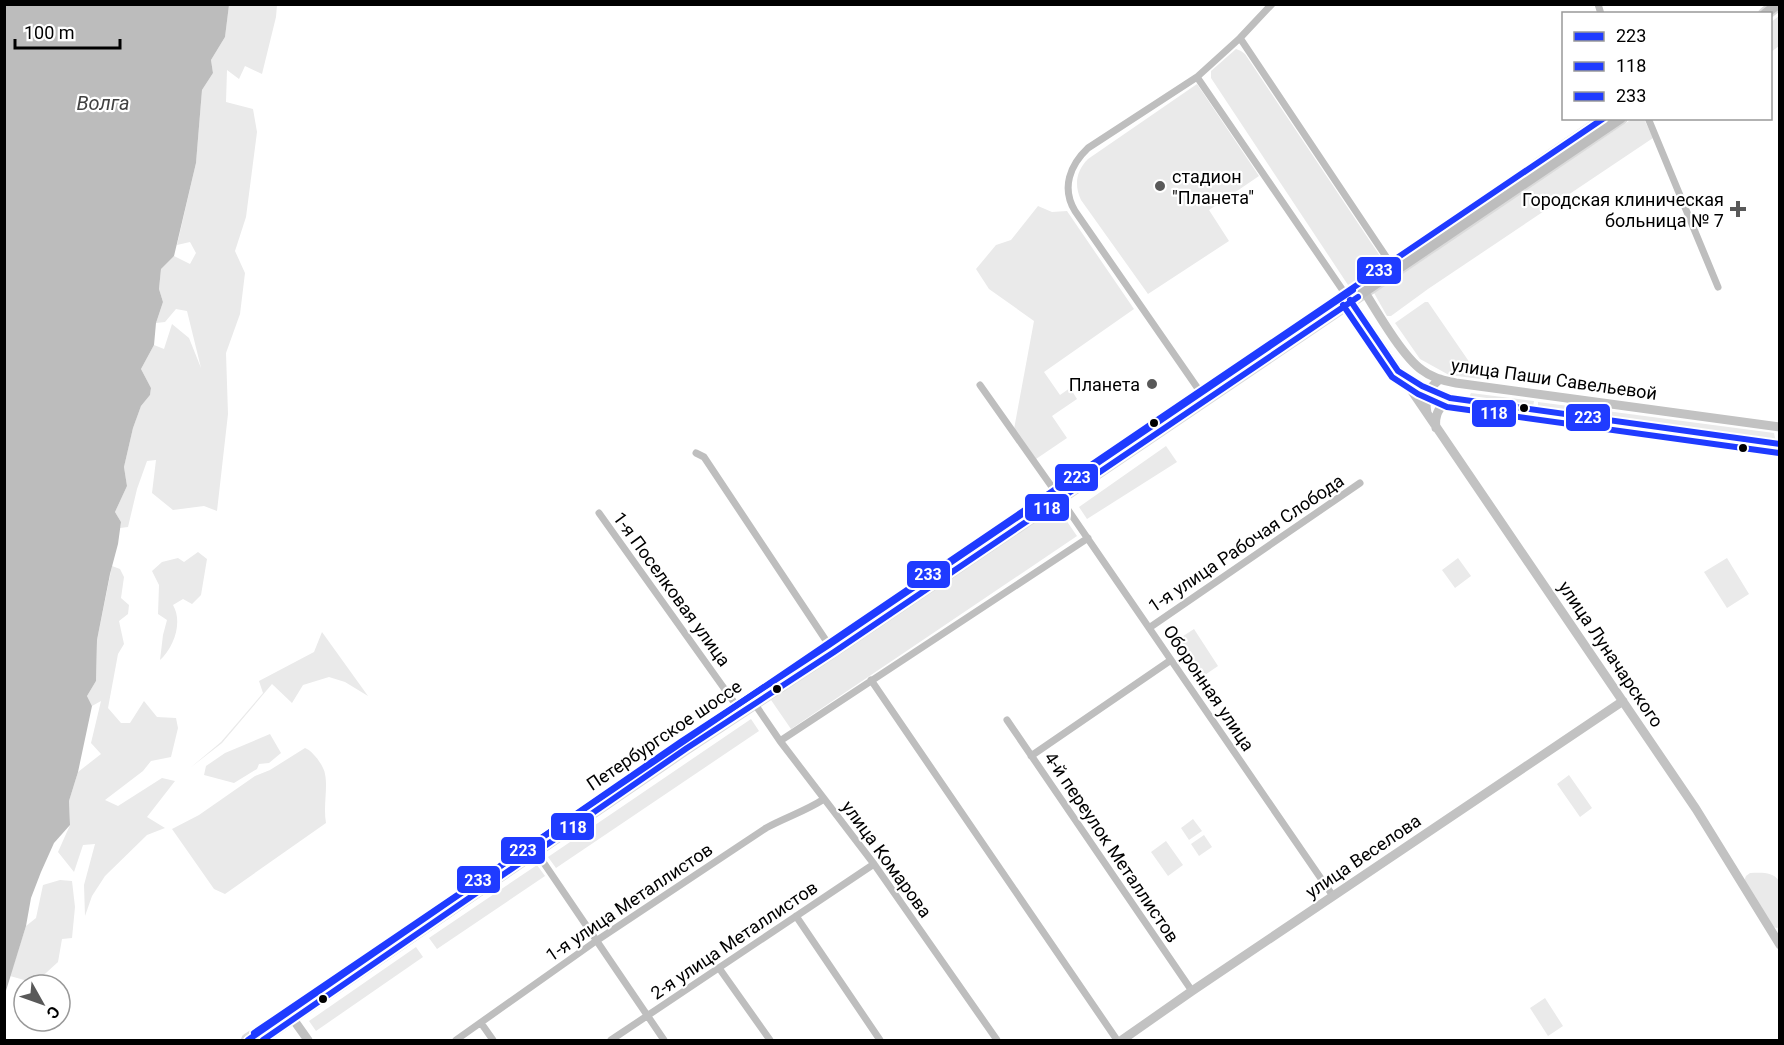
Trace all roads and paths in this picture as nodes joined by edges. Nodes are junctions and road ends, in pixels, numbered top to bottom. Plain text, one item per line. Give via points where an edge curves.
1 (1272, 4) edge
2 (1240, 38) junction
3 (1197, 77) junction
4 (1604, 120) edge
5 (1618, 120) edge
6 (1649, 120) edge
7 (1393, 267) junction
8 (1718, 287) dead end
9 (1353, 294) junction
10 (1398, 371) junction
11 (1440, 379) junction
12 (980, 385) dead end
13 (1408, 386) joint
14 (1430, 390) junction
15 (1203, 396) junction
16 (1453, 399) junction
17 (1427, 415) junction
18 (1779, 427) edge
19 (1436, 428) junction
20 (1779, 444) edge
21 (696, 453) dead end
22 (1360, 483) dead end
23 (1057, 495) junction
24 (599, 513) dead end
25 (1088, 538) junction
26 (1149, 628) junction
27 (831, 648) junction
28 (1171, 660) junction
29 (871, 680) junction
30 (752, 700) junction
31 (1623, 701) junction
32 (739, 709) junction
33 (1007, 720) dead end
34 (780, 741) junction
35 (1031, 756) junction
36 (824, 799) junction
37 (535, 850) junction
38 (874, 864) junction
39 (1333, 896) junction
40 (796, 916) junction
41 (596, 941) junction
42 (1779, 945) edge
43 (719, 968) junction
44 (1192, 991) junction
45 (290, 1015) junction
46 (647, 1016) junction
47 (481, 1023) junction
48 (248, 1041) edge
49 (259, 1041) edge
50 (308, 1041) edge
51 (456, 1041) edge
52 (493, 1041) edge
53 (611, 1041) edge
54 (664, 1041) edge
55 (770, 1041) edge
56 (880, 1041) edge
57 (997, 1041) edge
58 (1117, 1041) edge
59 (1122, 1041) edge

1 - 2 street
2 - 3 street
2 - 7 street
3 - 9 street
3 - 15 street via 1088,148 1072,170 1067,192 1075,211
4 - 7 main road, Петербургское шоссе
5 - 7 main road, Петербургское шоссе
6 - 8 street
7 - 9 main road, Петербургское шоссе
9 - 10 main road, улица Паши Савельевой
9 - 11 main road, улица Паши Савельевой via 1412,361
9 - 15 main road, Петербургское шоссе
10 - 13 main road, улица Паши Савельевой
10 - 14 main road, улица Паши Савельевой
11 - 14 main road
11 - 18 main road, улица Паши Савельевой
12 - 23 street, Оборонная улица
13 - 17 main road, улица Луначарского
14 - 16 main road, улица Паши Савельевой
14 - 17 main road
15 - 23 main road, Петербургское шоссе
16 - 19 main road via 1438,410
16 - 20 main road, улица Паши Савельевой
17 - 19 main road, улица Луначарского
19 - 31 main road, улица Луначарского
21 - 27 street via 704,457
22 - 26 street, 1-я улица Рабочая Слобода
23 - 25 street, Оборонная улица
23 - 27 main road, Петербургское шоссе
24 - 32 street, 1-я Поселковая улица
25 - 26 street, Оборонная улица
25 - 29 street
26 - 28 street, Оборонная улица
27 - 30 main road, Петербургское шоссе
28 - 35 street
28 - 39 street, Оборонная улица
29 - 34 street
29 - 58 street
30 - 32 main road, Петербургское шоссе
30 - 34 street, улица Комарова
31 - 39 main road, улица Веселова
31 - 42 main road, улица Луначарского via 1696,809
32 - 37 main road, Петербургское шоссе
32 - 45 main road, Петербургское шоссе via 520,851
33 - 35 street, 4-й переулок Металлистов
34 - 36 street, улица Комарова
35 - 44 street, 4-й переулок Металлистов
36 - 38 street, улица Комарова
36 - 41 street, 1-я улица Металлистов via 766,828
37 - 41 street
37 - 45 main road, Петербургское шоссе
38 - 40 street, 2-я улица Металлистов
38 - 57 street, улица Комарова
39 - 44 main road, улица Веселова
40 - 43 street, 2-я улица Металлистов
40 - 56 street
41 - 46 street
41 - 47 street, 1-я улица Металлистов
43 - 46 street, 2-я улица Металлистов
43 - 55 street
44 - 59 main road, улица Веселова
45 - 48 main road, Петербургское шоссе
45 - 49 main road, Петербургское шоссе
45 - 50 main road
46 - 53 street, 2-я улица Металлистов
46 - 54 street
47 - 51 street, 1-я улица Металлистов
47 - 52 street

